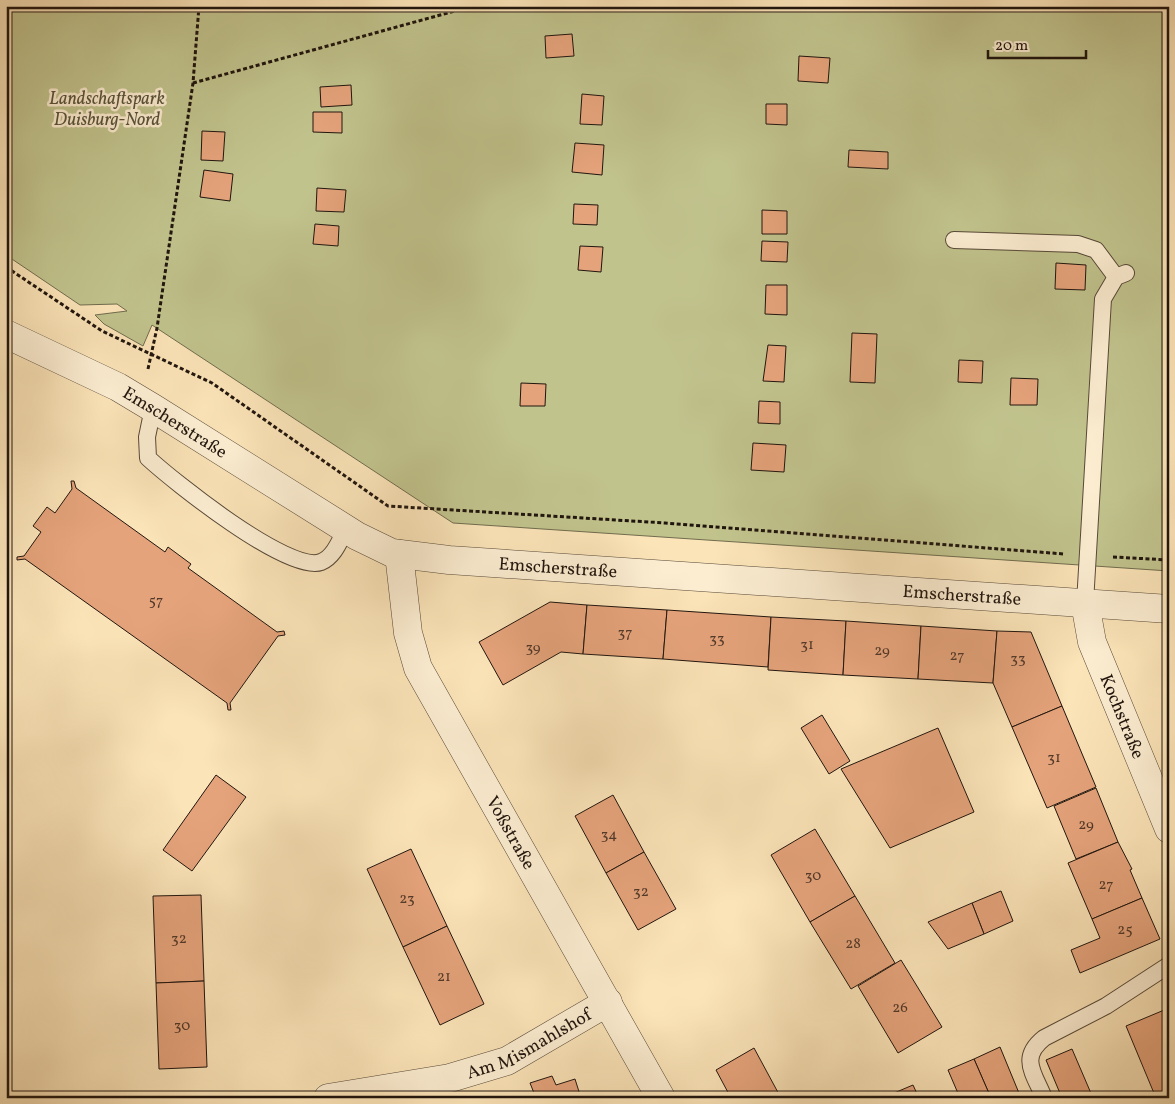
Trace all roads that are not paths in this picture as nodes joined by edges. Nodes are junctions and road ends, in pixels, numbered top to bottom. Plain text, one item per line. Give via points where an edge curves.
1 (954, 240) dead end
2 (6, 334) edge
3 (146, 404) junction
4 (346, 529) junction
5 (399, 554) junction
6 (1085, 603) junction
7 (1169, 609) edge
8 (1169, 829) edge
9 (1169, 964) edge
10 (608, 1002) junction
11 (328, 1098) edge
12 (662, 1098) edge
13 (1044, 1098) edge

1 - 6 lane via 1078,244 1096,250 1121,275 1103,299
2 - 3 street, Emscherstraße
3 - 4 street, Emscherstraße
3 - 4 lane via 148,458 173,481 288,558 307,564 321,562 332,553
4 - 5 street, Emscherstraße via 382,550
5 - 6 street, Emscherstraße via 459,561
5 - 10 street, Voßstraße via 408,633 418,668
6 - 7 street, Emscherstraße
6 - 8 street, Kochstraße via 1092,642
9 - 13 lane via 1106,1006 1036,1045 1030,1054 1030,1065
10 - 11 street, Am Mismahlshof via 507,1062 450,1078
10 - 12 street, Voßstraße

